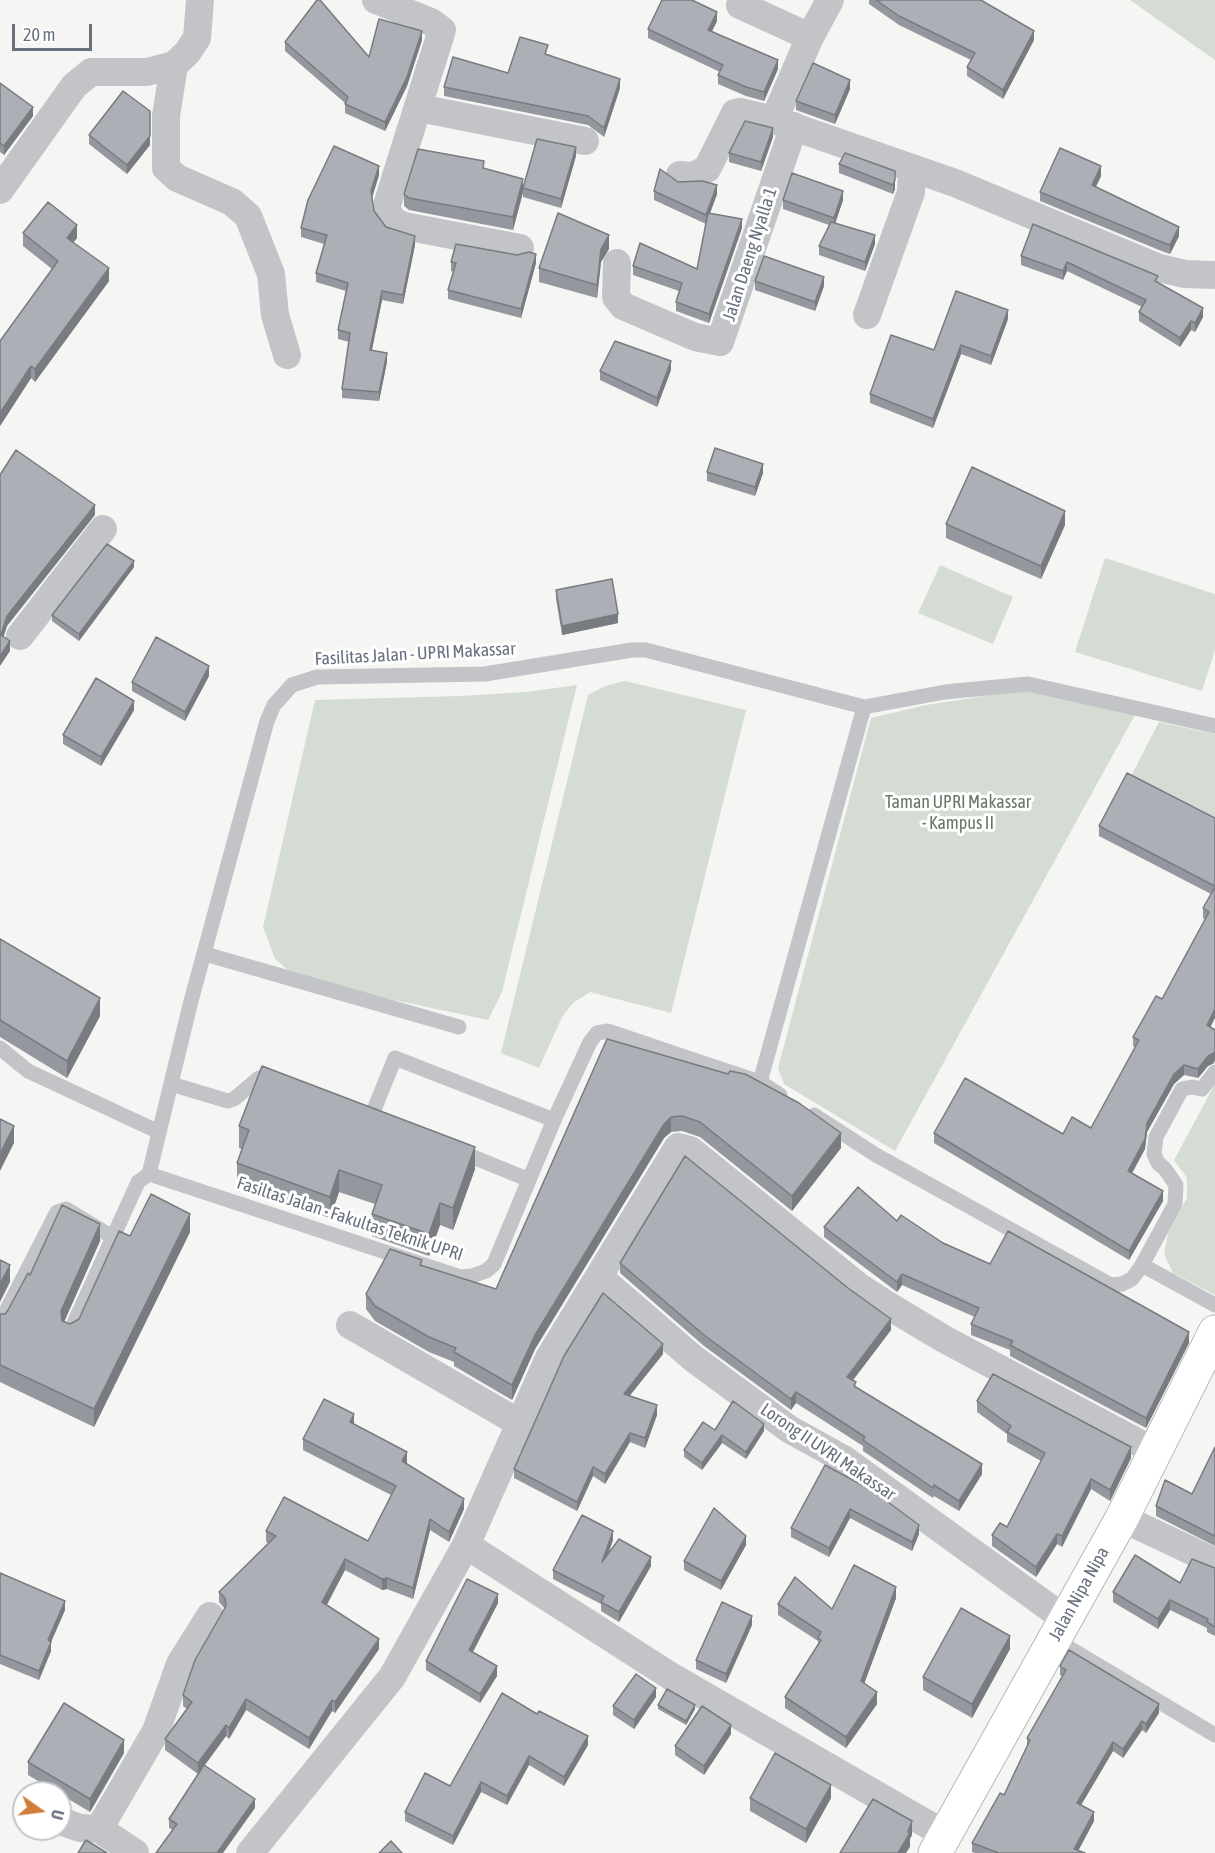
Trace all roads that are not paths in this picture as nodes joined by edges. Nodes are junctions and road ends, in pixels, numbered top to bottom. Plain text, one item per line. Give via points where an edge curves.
1 (200, 0) edge
2 (376, 0) edge
3 (830, 0) edge
4 (740, 5) dead end
5 (810, 37) junction
6 (174, 65) junction
7 (419, 108) junction
8 (784, 123) junction
9 (585, 141) dead end
10 (909, 168) junction
11 (680, 175) dead end
12 (0, 190) edge
13 (520, 248) dead end
14 (617, 263) dead end
15 (1215, 275) edge
16 (867, 315) dead end
17 (287, 355) dead end
18 (103, 529) dead end
19 (16, 633) edge
20 (864, 707) junction
21 (1215, 726) edge
22 (206, 954) junction
23 (459, 1028) dead end
24 (0, 1048) edge
25 (1215, 1072) edge
26 (760, 1082) junction
27 (171, 1083) junction
28 (296, 1089) edge
29 (554, 1120) junction
30 (394, 1125) edge
31 (159, 1132) junction
32 (438, 1143) edge
33 (149, 1173) junction
34 (527, 1179) junction
35 (114, 1239) junction
36 (1142, 1265) junction
37 (599, 1277) junction
38 (1215, 1305) edge
39 (0, 1323) edge
40 (350, 1325) dead end
41 (70, 1332) edge
42 (1215, 1332) edge
43 (521, 1424) junction
44 (1154, 1451) junction
45 (1122, 1518) junction
46 (466, 1545) junction
47 (1215, 1562) edge
48 (210, 1616) dead end
49 (1059, 1629) junction
50 (1215, 1735) edge
51 (72, 1825) edge
52 (99, 1829) junction
53 (941, 1844) edge
54 (135, 1853) edge
55 (250, 1853) edge

1 - 6 street via 197,38
2 - 7 street via 442,30
3 - 5 street, Jalan Daeng Nyalla 1
4 - 5 street
5 - 8 street, Jalan Daeng Nyalla 1
6 - 12 street via 147,72 91,72 74,86
6 - 17 street via 166,116 166,168 177,178 232,202 248,216 271,274 275,315
7 - 9 street
7 - 13 street via 387,205 393,221
8 - 10 street
8 - 11 street via 735,113 707,169 693,176
8 - 14 street, Jalan Daeng Nyalla 1 via 720,342 695,337 623,306 616,297
10 - 15 street via 1008,204 1159,268
10 - 16 street via 913,178 911,192
18 - 19 street
20 - 21 lane via 945,692 1028,684
20 - 22 lane, Fasilitas Jalan - UPRI Makassar via 646,650 485,674 303,680 282,693 267,721
20 - 26 lane
22 - 23 lane
22 - 27 lane, Fasilitas Jalan - UPRI Makassar
24 - 31 lane via 28,1071
25 - 36 lane via 1202,1089 1182,1089 1156,1137 1154,1154 1176,1185 1175,1204
26 - 29 lane, Fasiltas Jalan - Fakultas Teknik UPRI via 622,1034 597,1033
26 - 36 lane via 876,1155 1111,1285 1132,1279
27 - 28 lane via 228,1101 259,1078
27 - 31 lane, Fasilitas Jalan - UPRI Makassar
29 - 30 lane via 395,1058 366,1115
29 - 34 lane, Fasiltas Jalan - Fakultas Teknik UPRI
31 - 33 lane, Fasilitas Jalan - UPRI Makassar
32 - 34 lane
33 - 34 lane, Fasiltas Jalan - Fakultas Teknik UPRI via 461,1277 479,1274 494,1264
33 - 35 lane via 138,1182
35 - 39 lane via 66,1209 57,1212
35 - 41 lane
36 - 38 lane
37 - 43 street via 549,1358
37 - 44 street via 669,1158 678,1147 684,1147 858,1286 944,1339
37 - 49 street, Lorong II UVRI Makassar via 703,1366 789,1429 845,1460
40 - 43 street
42 - 44 street, Jalan Nipa Nipa
43 - 46 street
44 - 45 street, Jalan Nipa Nipa
45 - 47 street
45 - 49 street, Jalan Nipa Nipa
46 - 53 street
46 - 55 street via 392,1677
48 - 52 street via 180,1664 156,1731
49 - 50 lane
49 - 53 street, Jalan Nipa Nipa
51 - 52 street
52 - 54 street

